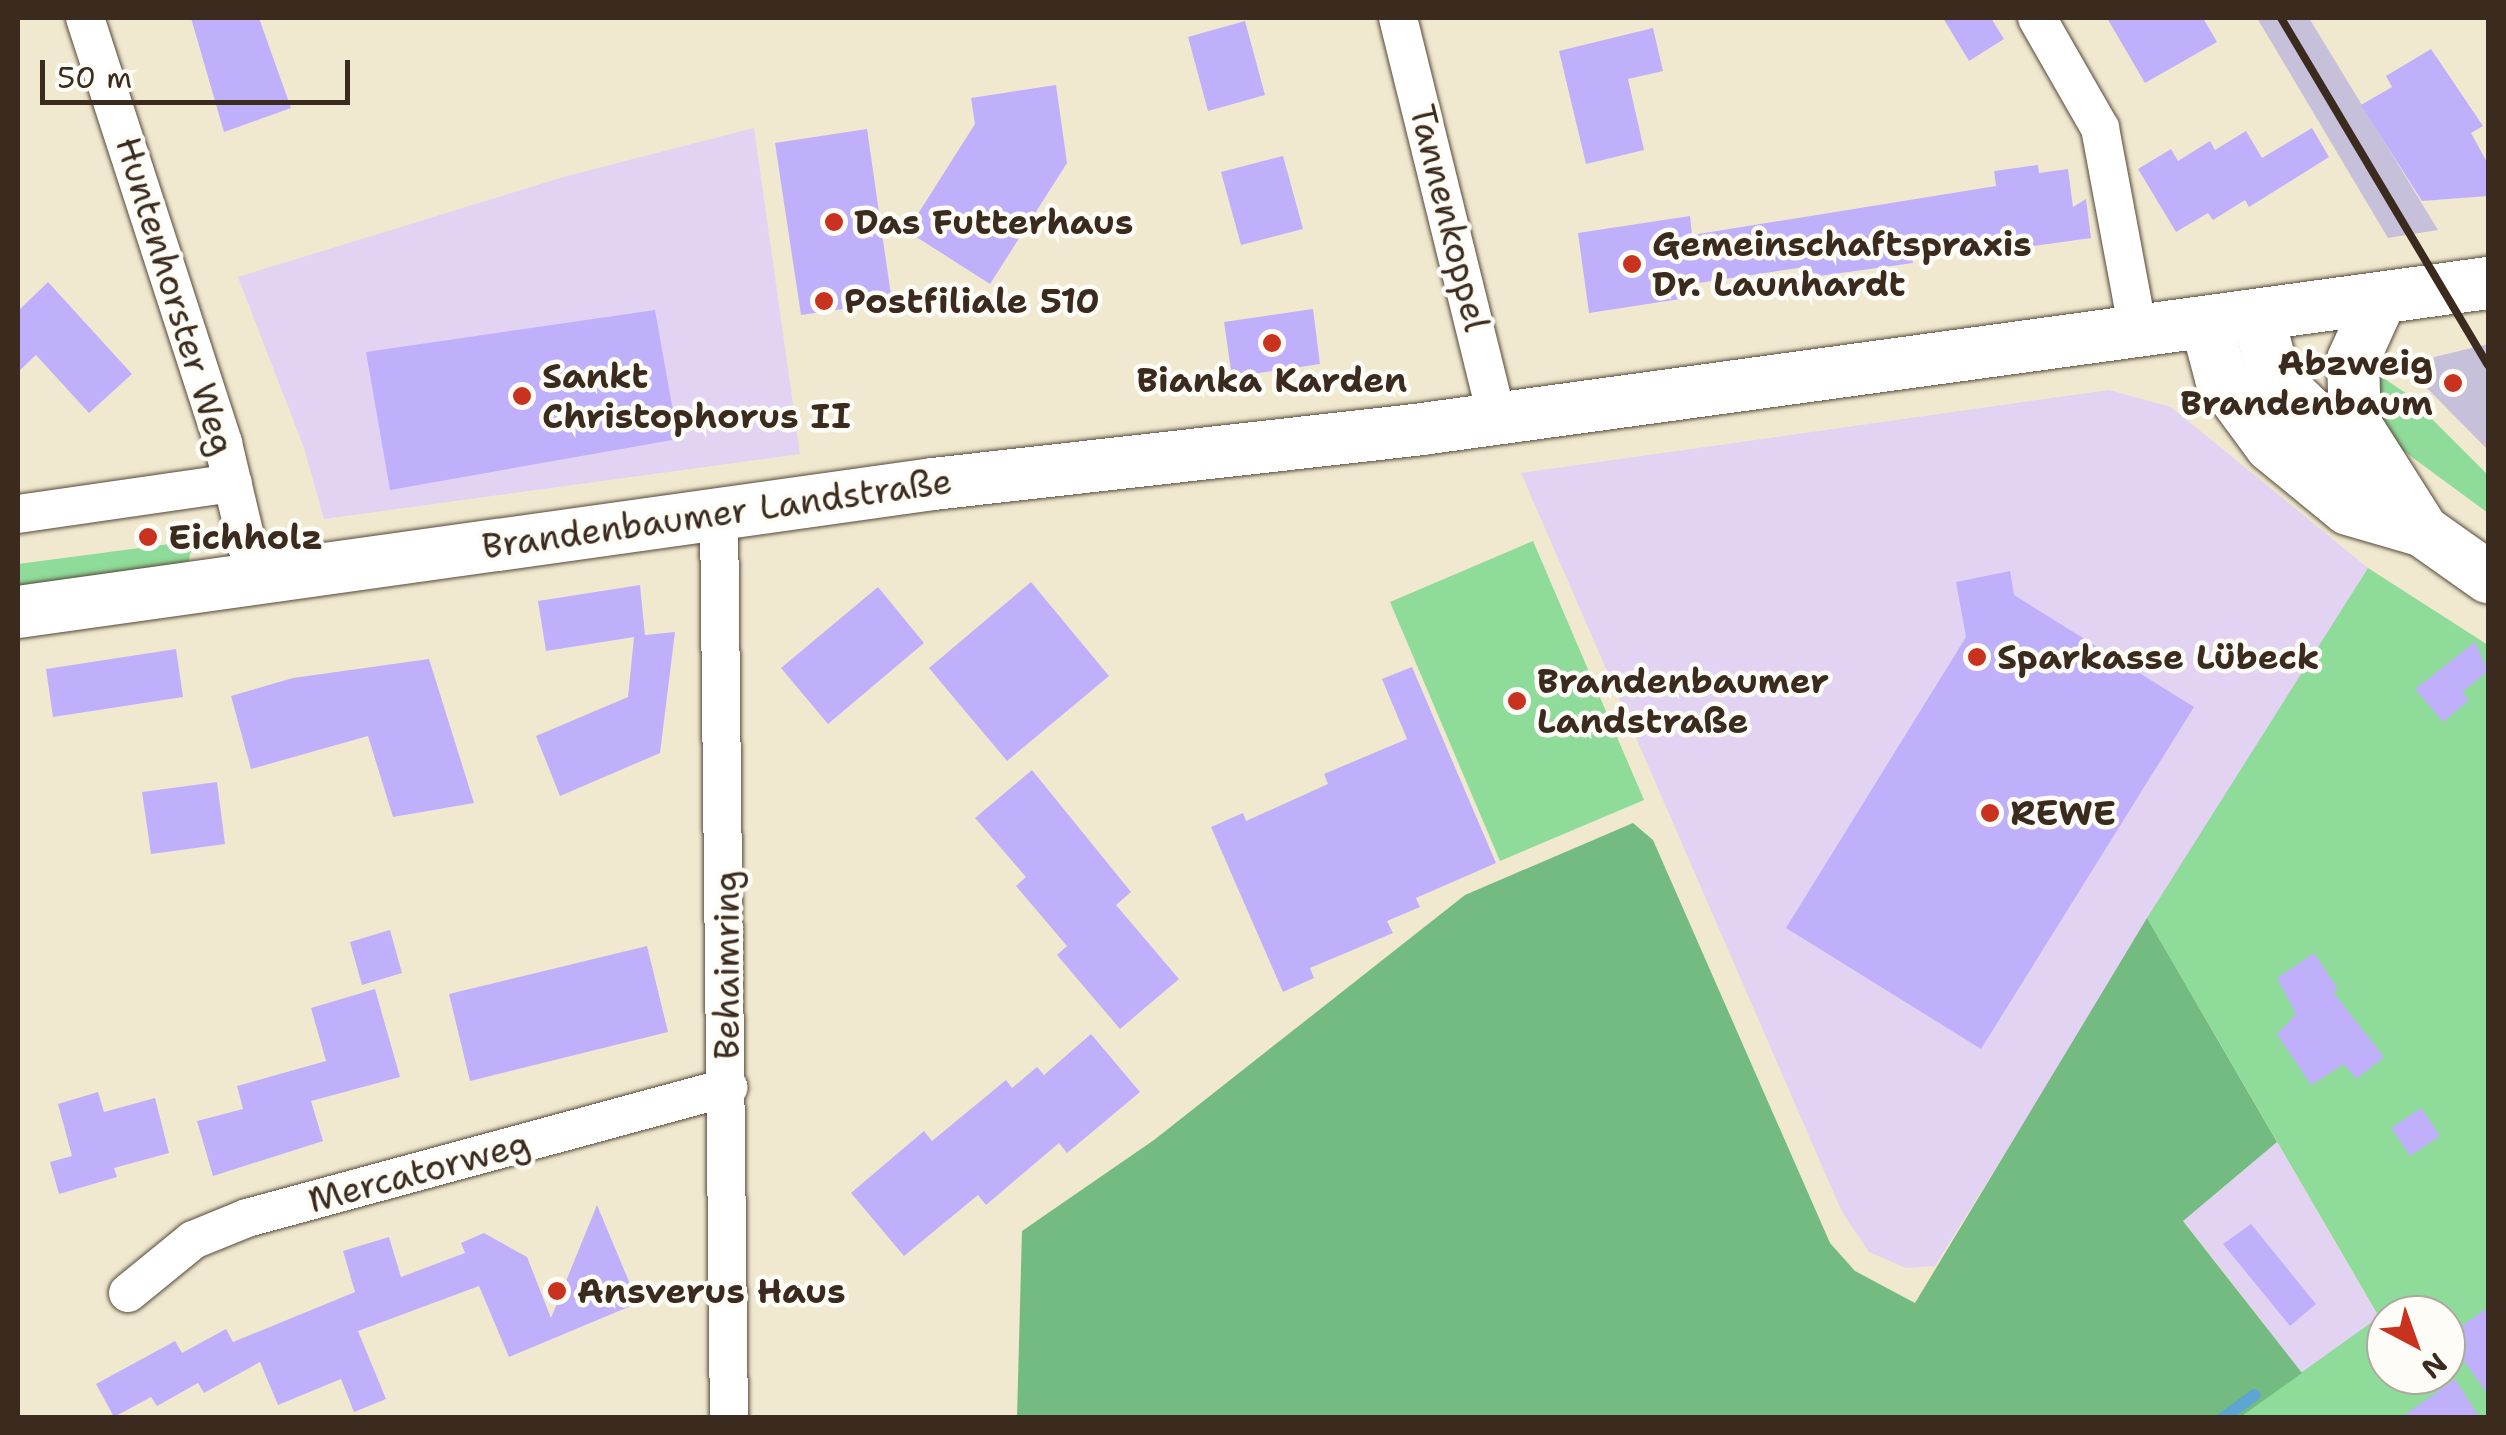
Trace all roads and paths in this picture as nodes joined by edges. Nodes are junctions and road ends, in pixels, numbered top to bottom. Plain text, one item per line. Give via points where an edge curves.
1 (85, 18) edge
2 (1398, 18) edge
3 (2037, 18) edge
4 (2488, 283) edge
5 (2381, 298) junction
6 (2258, 314) junction
7 (2206, 322) junction
8 (2138, 331) junction
9 (1497, 418) junction
10 (232, 483) junction
11 (2408, 511) junction
12 (719, 512) junction
13 (18, 514) edge
14 (2488, 577) edge
15 (255, 578) junction
16 (18, 612) edge
17 (728, 1087) junction
18 (128, 1293) dead end
19 (729, 1418) edge

1 - 10 street, Huntenhorster Weg
2 - 9 street, Tannenkoppel
3 - 8 street via 2100,128
4 - 5 main road, Brandenbaumer Landstraße
5 - 6 main road, Brandenbaumer Landstraße
5 - 11 main road via 2359,338 2350,400 2360,435
6 - 7 main road, Brandenbaumer Landstraße
6 - 11 main road via 2269,358 2298,404
7 - 8 main road, Brandenbaumer Landstraße
7 - 11 main road via 2221,378 2271,446 2348,509
8 - 9 main road, Brandenbaumer Landstraße
9 - 12 main road, Brandenbaumer Landstraße
10 - 13 street
10 - 15 street, Huntenhorster Weg
11 - 14 main road
12 - 15 main road, Brandenbaumer Landstraße
12 - 17 street, Behaimring
15 - 16 main road, Brandenbaumer Landstraße
17 - 18 street, Mercatorweg via 247,1218 193,1240
17 - 19 street, Behaimring

